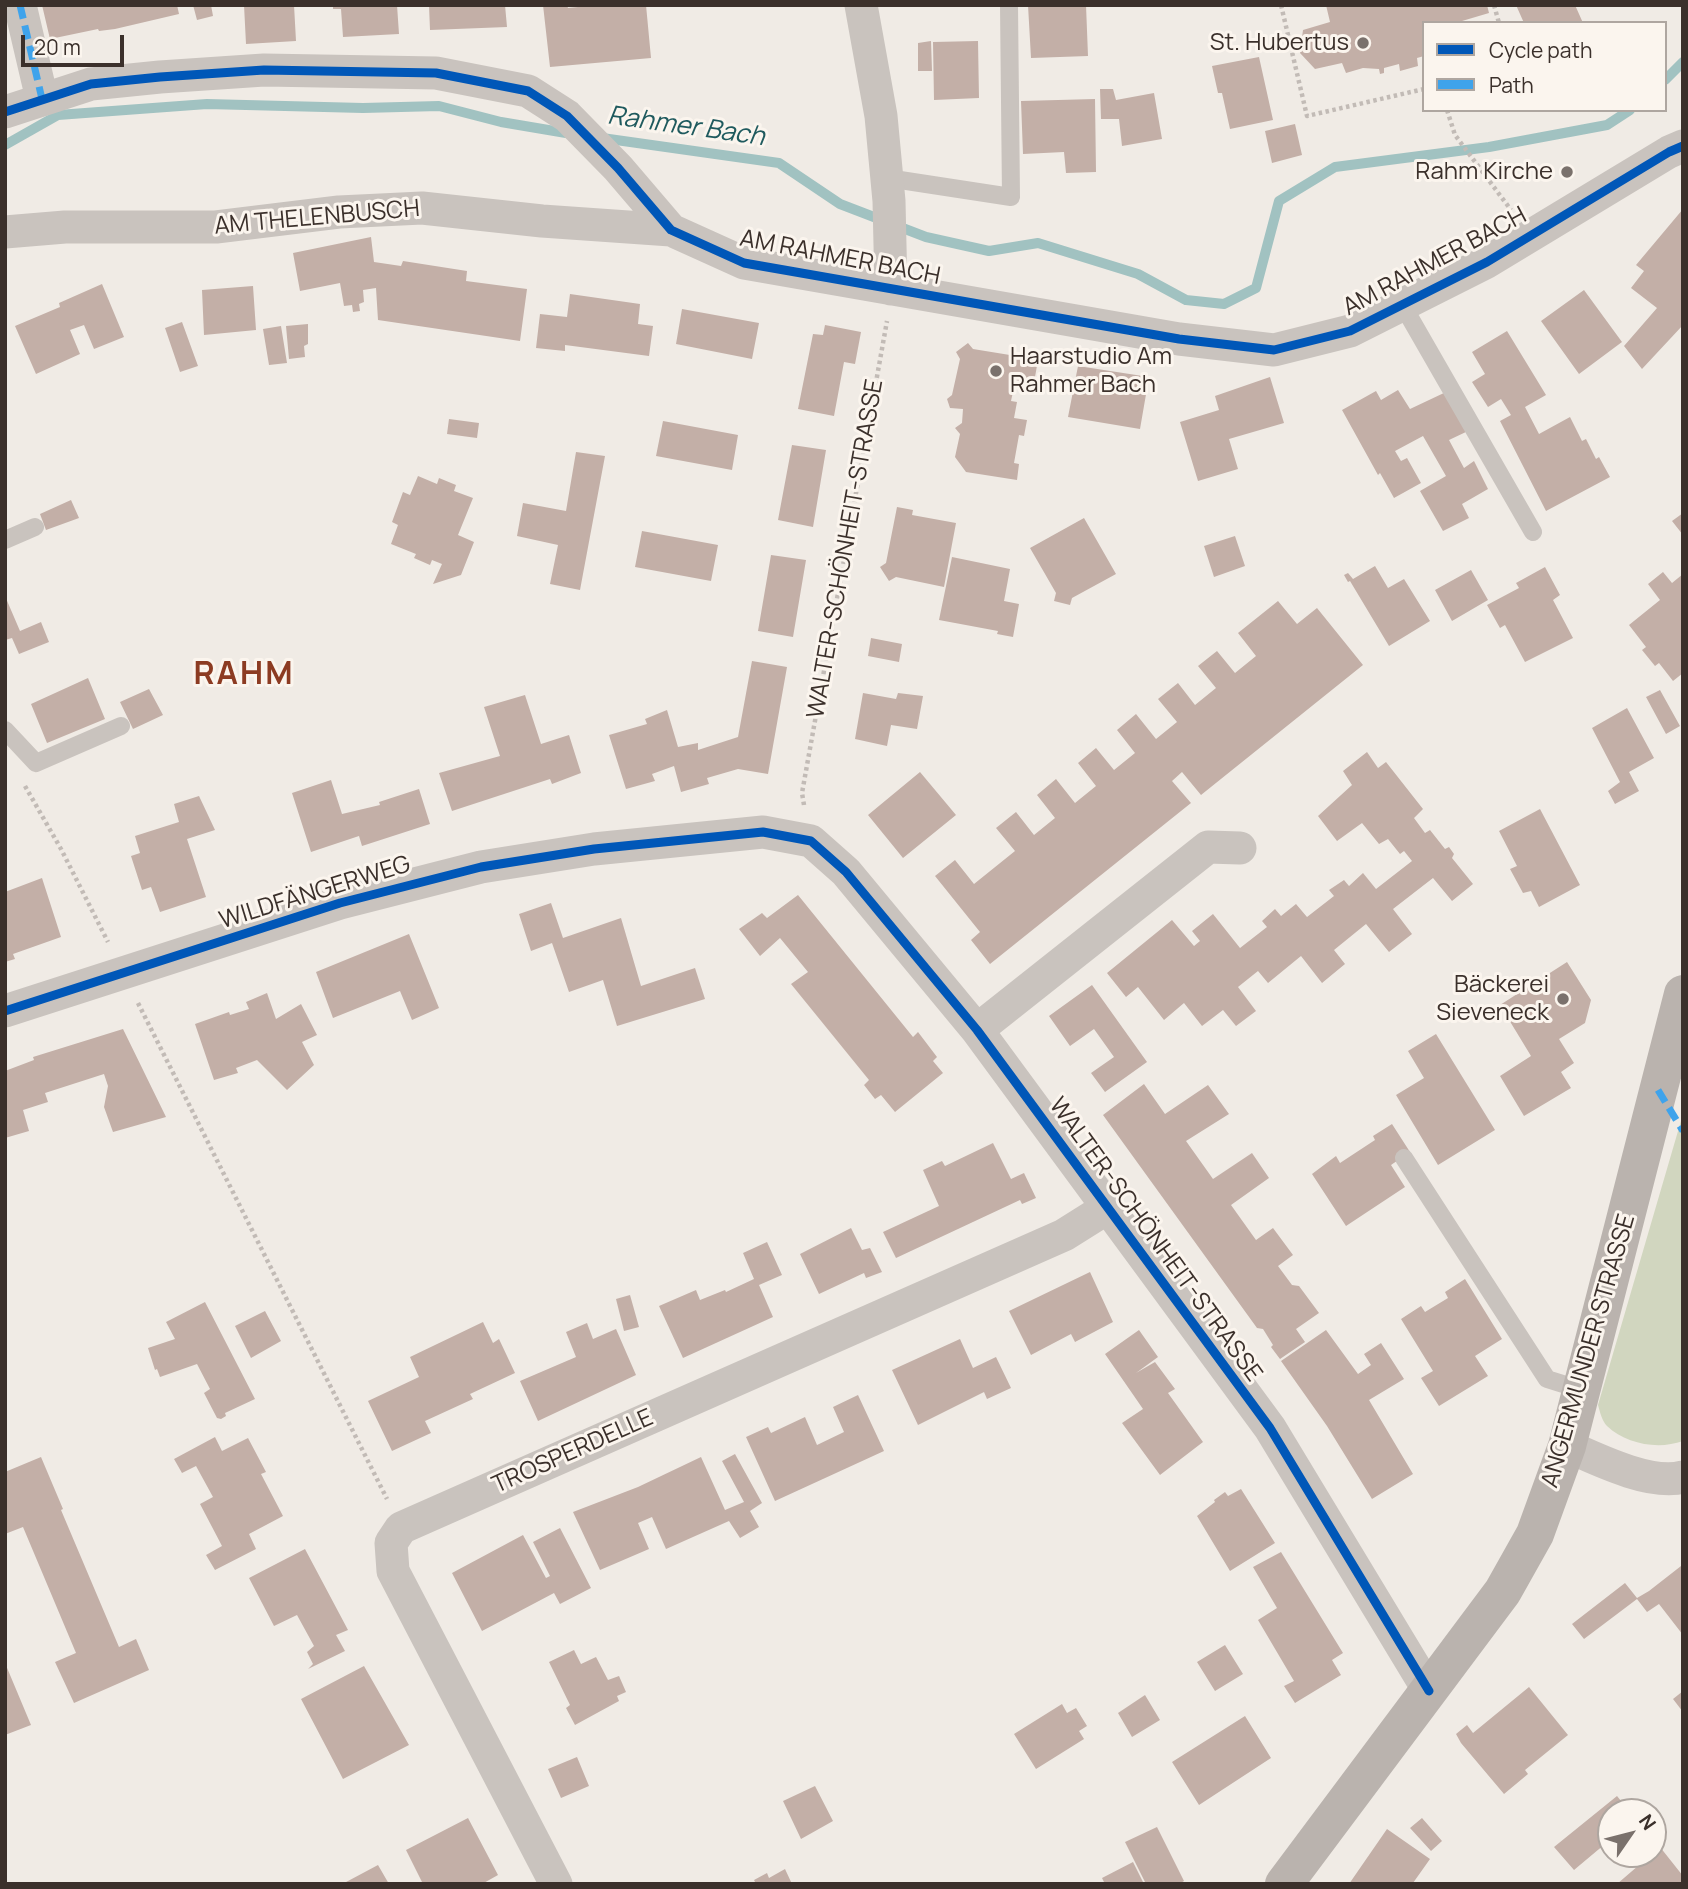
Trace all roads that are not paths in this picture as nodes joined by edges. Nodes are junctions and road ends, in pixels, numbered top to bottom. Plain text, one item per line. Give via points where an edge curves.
1 (20, 5) edge
2 (861, 5) edge
3 (1009, 5) edge
4 (42, 99) junction
5 (5, 112) edge
6 (1683, 146) edge
7 (888, 189) junction
8 (671, 230) junction
9 (5, 232) edge
10 (891, 275) junction
11 (1402, 304) junction
12 (35, 527) dead end
13 (1533, 531) dead end
14 (5, 540) edge
15 (121, 726) dead end
16 (5, 730) edge
17 (810, 841) joint
18 (1240, 848) dead end
19 (1683, 994) edge
20 (5, 1011) edge
21 (977, 1030) junction
22 (1404, 1158) dead end
23 (1107, 1208) junction
24 (1582, 1390) junction
25 (1567, 1447) junction
26 (1681, 1482) edge
27 (1429, 1691) junction
28 (556, 1884) edge
29 (1284, 1884) edge

1 - 4 street
2 - 7 street via 881,116
3 - 7 lane via 1011,197
4 - 5 street, AM RAHMER BACH
4 - 8 street, AM RAHMER BACH via 91,84 264,70 436,73 528,91 567,116
6 - 11 street, AM RAHMER BACH via 1488,261
7 - 10 street
8 - 9 street, AM THELENBUSCH via 422,208 339,212 216,227 65,227
8 - 10 street, AM RAHMER BACH via 744,263
10 - 11 street, AM RAHMER BACH via 1179,340 1275,350 1350,331
11 - 13 lane
12 - 14 lane
15 - 16 lane via 36,763
17 - 20 street, WILDFÄNGERWEG via 763,832 594,849 481,867 340,903
17 - 21 street, WALTER-SCHÖNHEIT-STRASSE via 846,872
18 - 21 street via 1208,847
19 - 24 main road, ANGERMUNDER STRASSE
21 - 23 street, WALTER-SCHÖNHEIT-STRASSE
22 - 24 lane via 1547,1379
23 - 27 street, WALTER-SCHÖNHEIT-STRASSE via 1270,1428
23 - 28 street, TROSPERDELLE via 1064,1235 401,1528 391,1543 393,1571
24 - 25 main road, ANGERMUNDER STRASSE
25 - 26 street via 1612,1466
25 - 27 main road, ANGERMUNDER STRASSE via 1535,1534 1503,1591
27 - 29 main road, ANGERMUNDER STRASSE

